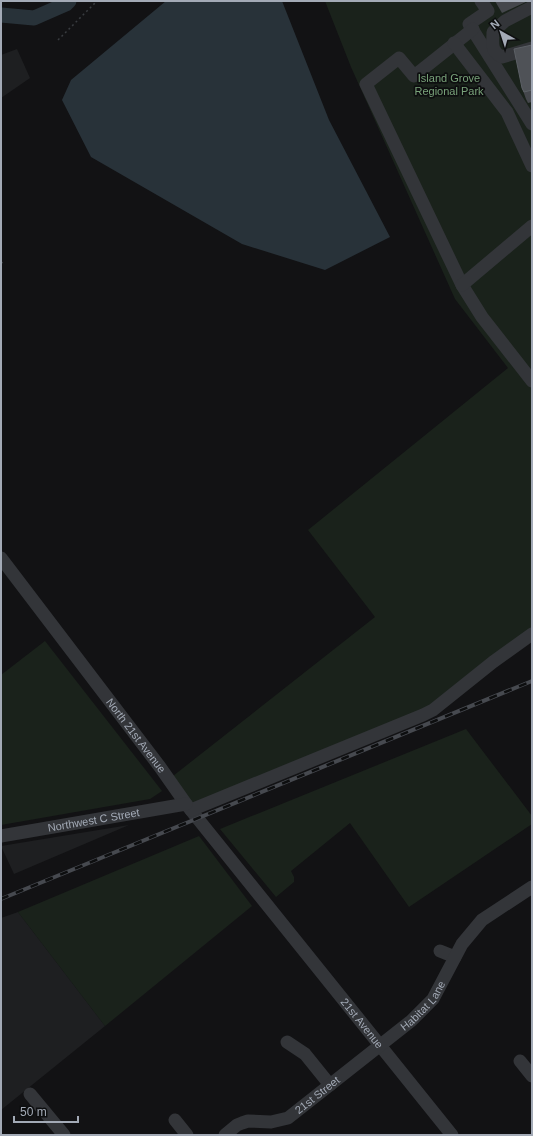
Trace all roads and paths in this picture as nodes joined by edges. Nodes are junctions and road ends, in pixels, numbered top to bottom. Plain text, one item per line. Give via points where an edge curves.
1 (97, 1) edge
2 (481, 1) edge
3 (532, 7) edge
4 (471, 27) junction
5 (58, 40) dead end
6 (454, 44) junction
7 (489, 48) junction
8 (532, 48) edge
9 (529, 110) edge
10 (532, 124) edge
11 (532, 166) edge
12 (532, 226) edge
13 (462, 285) junction
14 (532, 381) edge
15 (1, 558) edge
16 (532, 634) edge
17 (188, 807) junction
18 (1, 836) edge
19 (532, 887) edge
20 (272, 911) joint
21 (440, 951) dead end
22 (455, 957) junction
23 (287, 1042) dead end
24 (380, 1045) junction
25 (520, 1061) dead end
26 (532, 1076) edge
27 (330, 1085) junction
28 (30, 1094) dead end
29 (175, 1120) dead end
30 (61, 1134) edge
31 (187, 1135) edge
32 (225, 1135) edge
33 (452, 1135) edge

1 - 5 path
2 - 4 street via 488,11
3 - 7 street via 505,21 493,32
4 - 6 street
4 - 7 street
6 - 11 street via 507,112
6 - 13 street via 414,76 399,58 366,84
7 - 8 street via 502,57
7 - 9 street
9 - 10 street
12 - 13 street
13 - 14 street
15 - 17 street, North 21st Avenue
16 - 17 street, Northwest C Street via 433,710
17 - 18 street, Northwest C Street
17 - 20 street, North 21st Avenue
19 - 22 street, Habitat Lane via 482,920 462,944
20 - 24 street, 21st Avenue
21 - 22 street
22 - 24 street, Habitat Lane via 433,999 411,1021
23 - 27 street via 305,1054
24 - 27 street, 21st Street
24 - 33 street, 21st Avenue
25 - 26 street
27 - 32 street, 21st Street via 288,1118 271,1122 248,1121 237,1125
28 - 30 street
29 - 31 street

